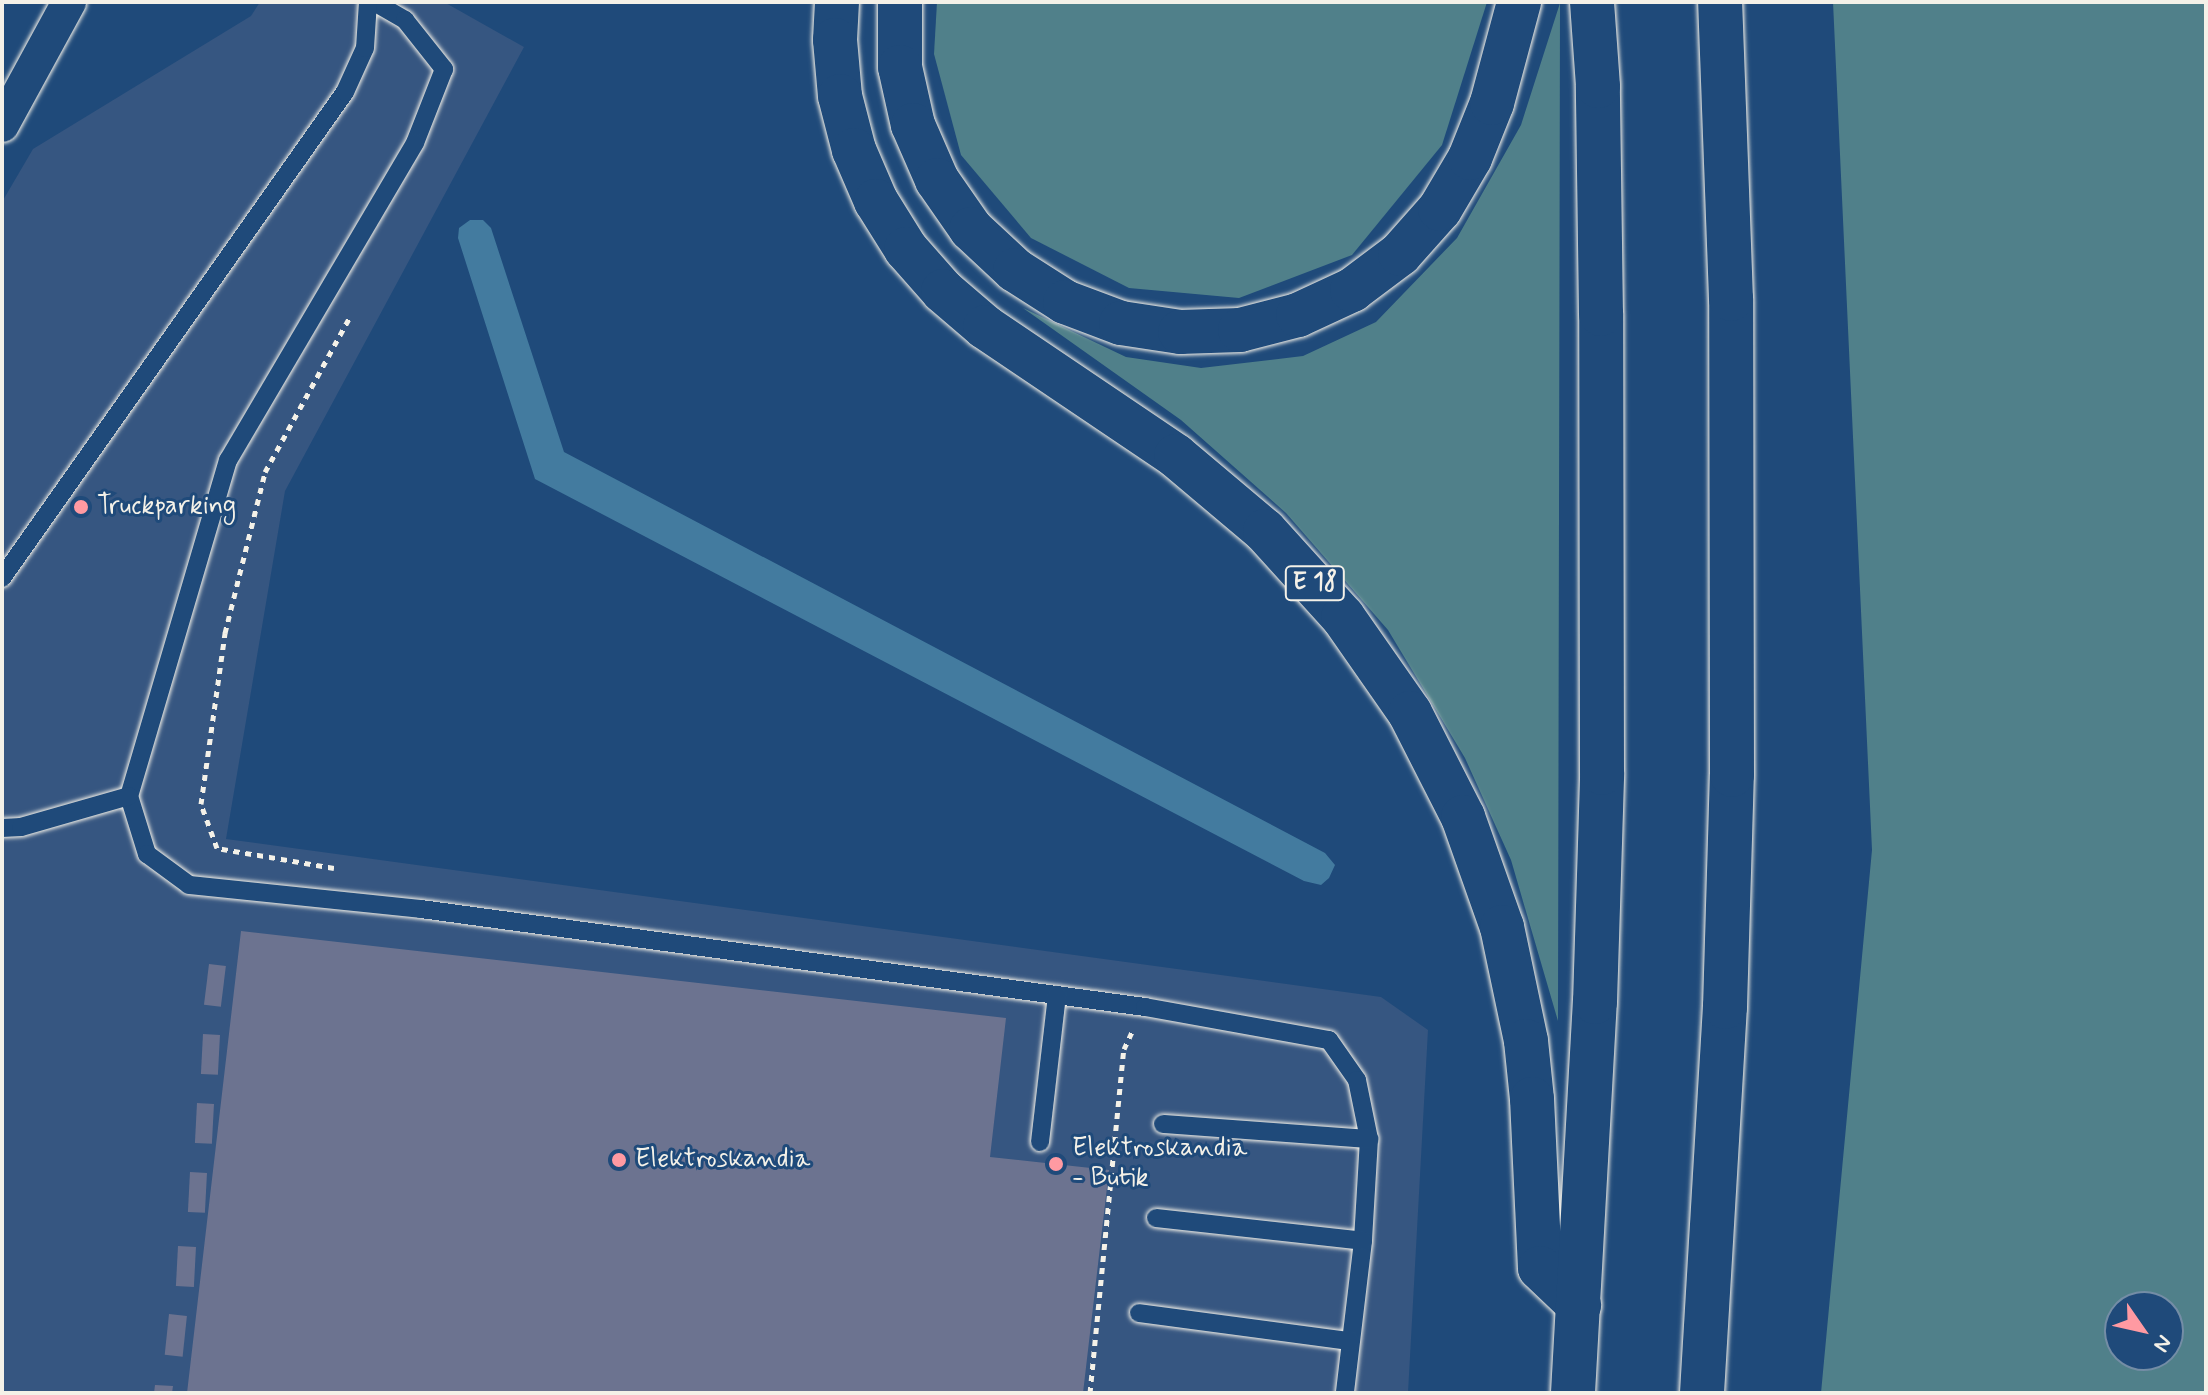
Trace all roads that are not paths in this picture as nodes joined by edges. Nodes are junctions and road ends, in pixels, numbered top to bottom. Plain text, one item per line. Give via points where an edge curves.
1 (69, 2) edge
2 (371, 2) edge
3 (837, 2) edge
4 (900, 2) edge
5 (1519, 2) edge
6 (1592, 2) edge
7 (1720, 2) edge
8 (2, 125) edge
9 (2, 578) edge
10 (129, 796) junction
11 (2, 828) edge
12 (1057, 995) junction
13 (1163, 1124) dead end
14 (1369, 1139) junction
15 (1040, 1142) dead end
16 (1156, 1218) dead end
17 (1363, 1241) junction
18 (1579, 1305) junction
19 (1139, 1313) dead end
20 (1350, 1341) junction
21 (1345, 1393) edge
22 (1573, 1393) edge
23 (1702, 1393) edge

1 - 8 street
2 - 9 lane via 365,48 345,92
2 - 10 lane via 405,20 444,69 415,143 228,460
3 - 18 highway, E 18 via 840,96 854,150 876,201 906,249 985,327 1176,456 1265,531 1343,617 1410,713 1463,817 1502,927 1532,1099 1540,1268
4 - 5 highway via 900,67 913,125 937,180 971,229 1015,270 1065,302 1121,323 1180,332 1240,330 1298,315 1352,290 1400,254 1440,209 1470,158 1492,103
6 - 18 highway via 1601,253 1602,757
7 - 23 highway via 1731,299 1733,716 1725,1007
10 - 11 lane
10 - 12 lane via 147,854 189,885 421,909
12 - 14 lane via 1329,1040 1357,1080
12 - 15 lane
13 - 14 lane
14 - 17 lane
16 - 17 lane
17 - 20 lane
18 - 22 highway
19 - 20 lane
20 - 21 lane

